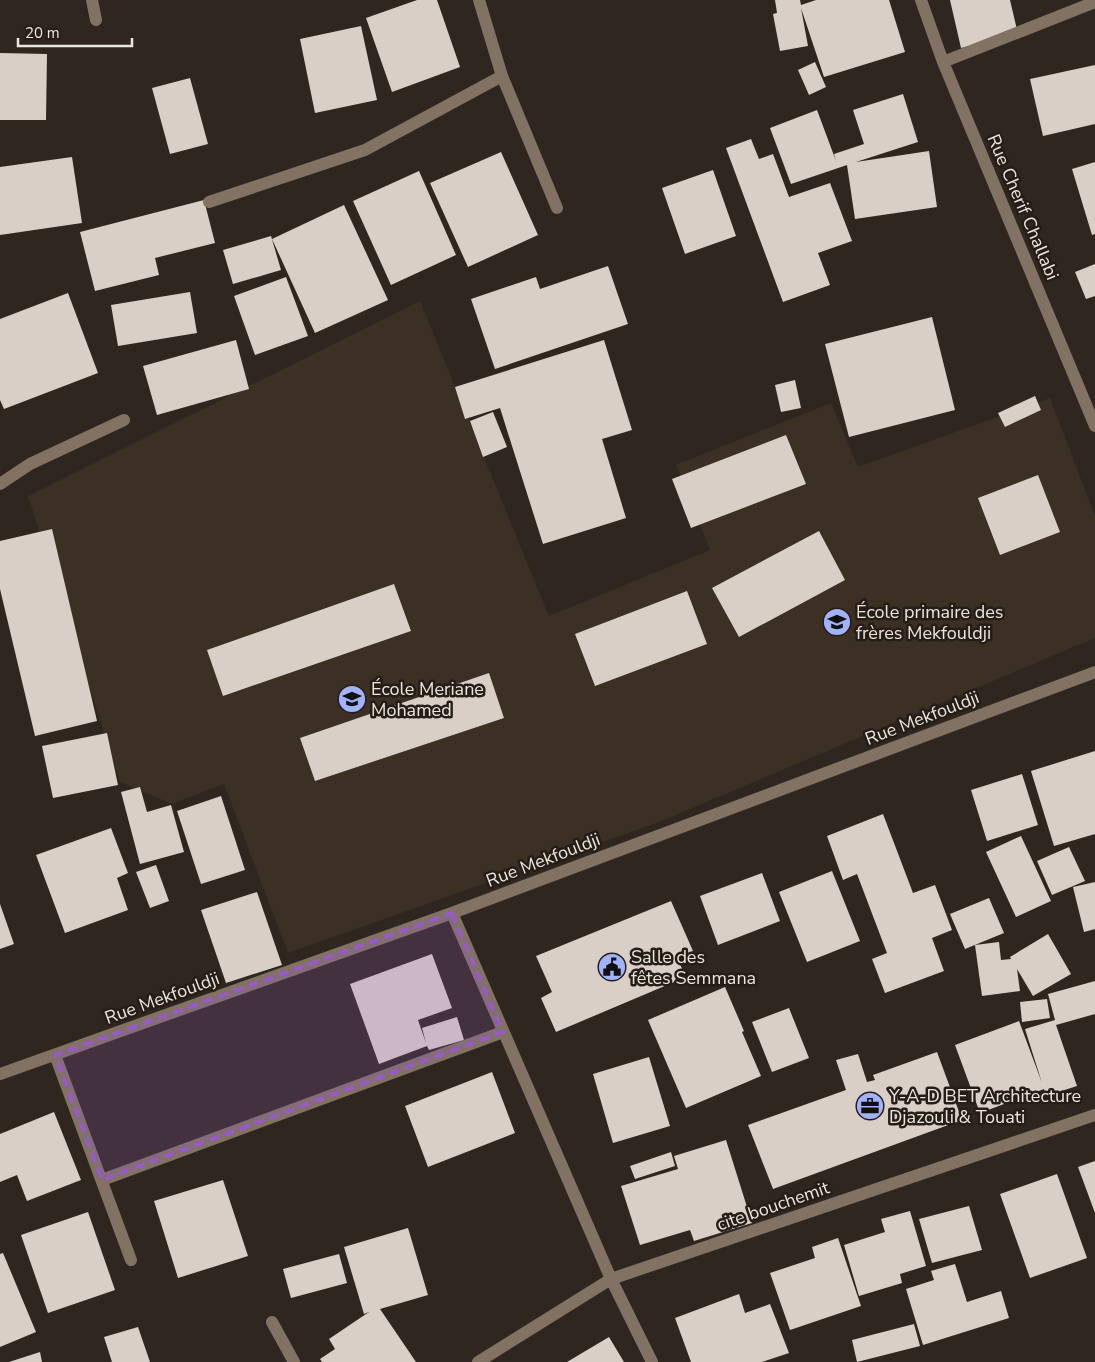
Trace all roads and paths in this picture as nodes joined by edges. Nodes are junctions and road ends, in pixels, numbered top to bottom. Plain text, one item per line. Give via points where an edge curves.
1 (92, 0) edge
2 (478, 0) edge
3 (921, 0) edge
4 (1095, 2) edge
5 (96, 20) dead end
6 (943, 62) junction
7 (502, 76) junction
8 (209, 202) dead end
9 (557, 208) dead end
10 (124, 420) dead end
11 (1095, 426) edge
12 (0, 484) edge
13 (1095, 672) edge
14 (452, 913) junction
15 (503, 1032) junction
16 (55, 1055) junction
17 (0, 1074) edge
18 (1095, 1115) edge
19 (102, 1180) junction
20 (131, 1260) dead end
21 (611, 1279) junction
22 (272, 1322) dead end
23 (294, 1362) edge
24 (478, 1362) edge
25 (652, 1362) edge

1 - 5 street
2 - 7 street
3 - 6 street, Rue Cherif Challabi
4 - 6 street
6 - 11 street, Rue Cherif Challabi
7 - 8 street via 365,150
7 - 9 street
10 - 12 street via 30,464
13 - 14 street, Rue Mekfouldji
14 - 15 street
14 - 16 street, Rue Mekfouldji
15 - 19 street
15 - 21 street
16 - 17 street, Rue Mekfouldji
16 - 19 street
18 - 21 street, cite bouchemit
19 - 20 street
21 - 24 street, cite bouchemit
21 - 25 street
22 - 23 street

